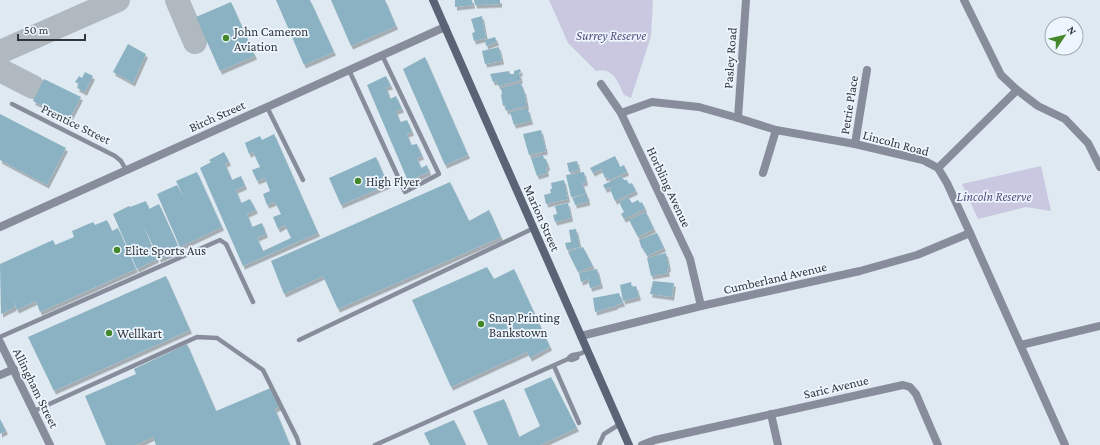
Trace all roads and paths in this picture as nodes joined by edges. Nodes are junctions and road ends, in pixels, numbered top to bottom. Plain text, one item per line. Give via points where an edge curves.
1 (433, 0) edge
2 (746, 0) edge
3 (964, 0) edge
4 (445, 27) junction
5 (382, 55) junction
6 (349, 70) junction
7 (867, 70) dead end
8 (601, 84) dead end
9 (1017, 90) junction
10 (12, 104) dead end
11 (267, 107) junction
12 (621, 113) junction
13 (738, 118) junction
14 (776, 130) junction
15 (855, 144) junction
16 (1100, 167) edge
17 (938, 168) junction
18 (126, 170) junction
19 (763, 173) dead end
20 (303, 180) dead end
21 (0, 227) edge
22 (534, 228) junction
23 (970, 233) junction
24 (253, 302) dead end
25 (701, 306) junction
26 (1100, 326) edge
27 (581, 336) junction
28 (0, 337) edge
29 (299, 340) dead end
30 (0, 342) edge
31 (1020, 345) junction
32 (588, 350) junction
33 (554, 366) junction
34 (14, 369) junction
35 (0, 375) edge
36 (911, 377) dead end
37 (907, 386) junction
38 (34, 410) junction
39 (771, 414) junction
40 (579, 423) dead end
41 (620, 424) junction
42 (50, 445) edge
43 (299, 445) edge
44 (375, 445) edge
45 (598, 445) edge
46 (629, 445) edge
47 (642, 445) edge
48 (778, 445) edge
49 (938, 445) edge
50 (1065, 445) edge

1 - 4 main road, Marion Street
2 - 13 street, Pasley Road
3 - 9 street via 1001,75
4 - 5 street, Birch Street
4 - 22 main road, Marion Street
5 - 6 street, Birch Street
5 - 6 lane via 439,174 405,192
6 - 11 street, Birch Street
7 - 15 street, Petrie Place
8 - 12 street, Horbling Avenue
9 - 16 street via 1038,106 1066,119 1088,143
9 - 17 street
10 - 18 lane, Prentice Street via 115,156
11 - 18 street, Birch Street
11 - 20 lane
12 - 13 street, Lincoln Road via 652,102 699,108
12 - 25 street, Horbling Avenue via 690,258
13 - 14 street, Lincoln Road
14 - 15 street, Lincoln Road
14 - 19 street
15 - 17 street, Lincoln Road via 923,160
17 - 23 street, Lincoln Road
18 - 21 street, Birch Street
22 - 27 main road, Marion Street
22 - 29 lane
23 - 25 street, Cumberland Avenue via 917,255 860,271
23 - 31 street, Lincoln Road
24 - 28 lane via 226,244 220,240
25 - 27 street, Cumberland Avenue
26 - 31 street
27 - 32 main road, Marion Street
30 - 34 street, Allingham Street
31 - 50 street, Lincoln Road
32 - 33 lane via 574,354
32 - 41 main road, Marion Street
33 - 40 lane
33 - 44 lane
34 - 35 street
34 - 38 street, Allingham Street
36 - 37 street
37 - 39 street, Saric Avenue via 898,385
37 - 49 street via 916,394
38 - 42 street, Allingham Street
38 - 43 lane via 197,337 210,337 217,338 263,370
39 - 47 street, Saric Avenue
39 - 48 street
41 - 45 lane via 604,434
41 - 46 main road, Marion Street

